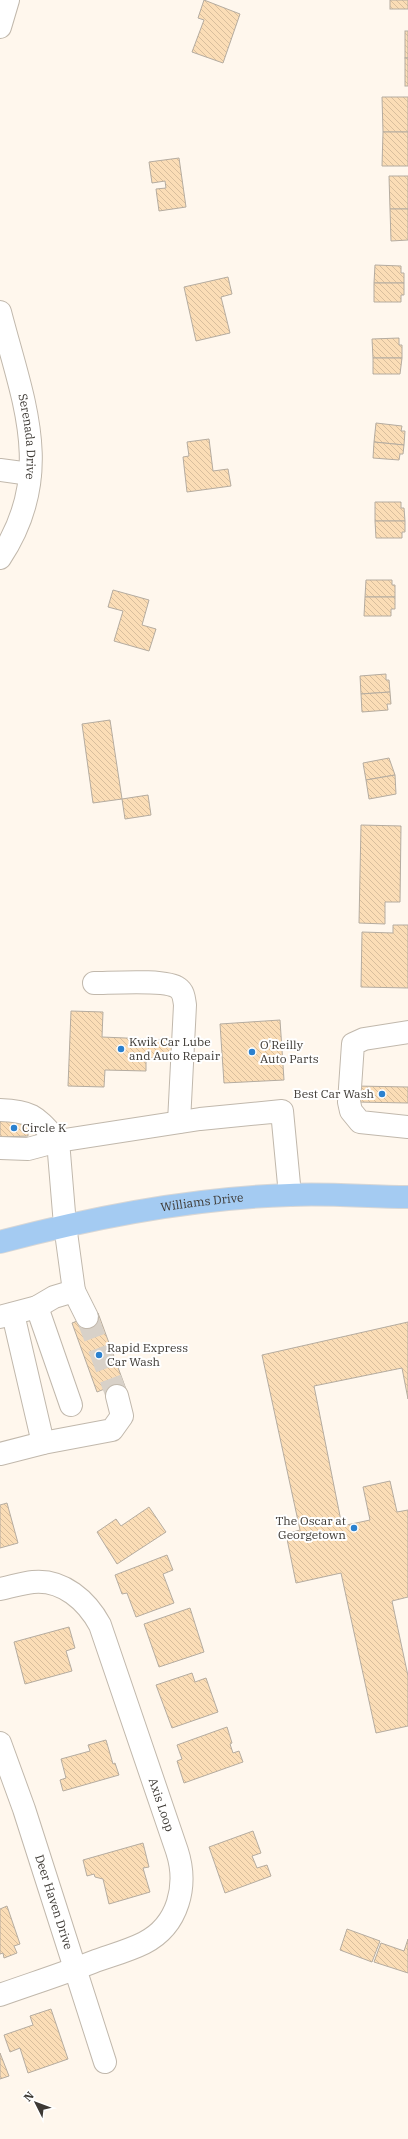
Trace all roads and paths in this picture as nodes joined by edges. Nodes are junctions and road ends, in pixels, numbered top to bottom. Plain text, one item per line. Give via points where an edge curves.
1 (8, 0) edge
2 (0, 27) edge
3 (0, 312) edge
4 (0, 470) edge
5 (30, 474) junction
6 (0, 558) edge
7 (94, 983) dead end
8 (408, 1032) edge
9 (0, 1110) edge
10 (179, 1122) junction
11 (408, 1127) edge
12 (58, 1141) junction
13 (0, 1148) edge
14 (290, 1195) junction
15 (408, 1197) edge
16 (65, 1225) junction
17 (0, 1242) edge
18 (74, 1291) junction
19 (37, 1307) junction
20 (6, 1315) edge
21 (86, 1317) tunnel mouth
22 (118, 1396) tunnel mouth
23 (71, 1405) dead end
24 (43, 1442) junction
25 (0, 1454) edge
26 (0, 1589) edge
27 (0, 1743) edge
28 (76, 1969) junction
29 (0, 1995) edge
30 (105, 2062) dead end

1 - 2 street
3 - 5 street, Serenada Drive via 28,419 32,460
4 - 5 street
5 - 6 street, Serenada Drive via 21,519 13,539
7 - 10 street via 167,983 178,988 184,996
8 - 11 street via 364,1039 353,1044 349,1102 351,1111 360,1122
9 - 12 street via 31,1114
10 - 12 street
10 - 14 street via 282,1111
12 - 13 street via 28,1149
12 - 16 street
14 - 15 main road, Williams Drive
14 - 16 main road, Williams Drive via 174,1206
16 - 17 main road, Williams Drive
16 - 18 street
18 - 19 street via 54,1297
18 - 21 street
19 - 20 street
19 - 23 street
20 - 24 street
22 - 24 street via 122,1416 112,1430
24 - 25 street
26 - 28 street, Axis Loop via 34,1581 55,1584 69,1590 94,1614 100,1625 181,1863 182,1876 176,1910 162,1929 144,1943
27 - 28 street, Deer Haven Drive via 24,1808
28 - 29 street, Axis Loop
28 - 30 street, Deer Haven Drive

